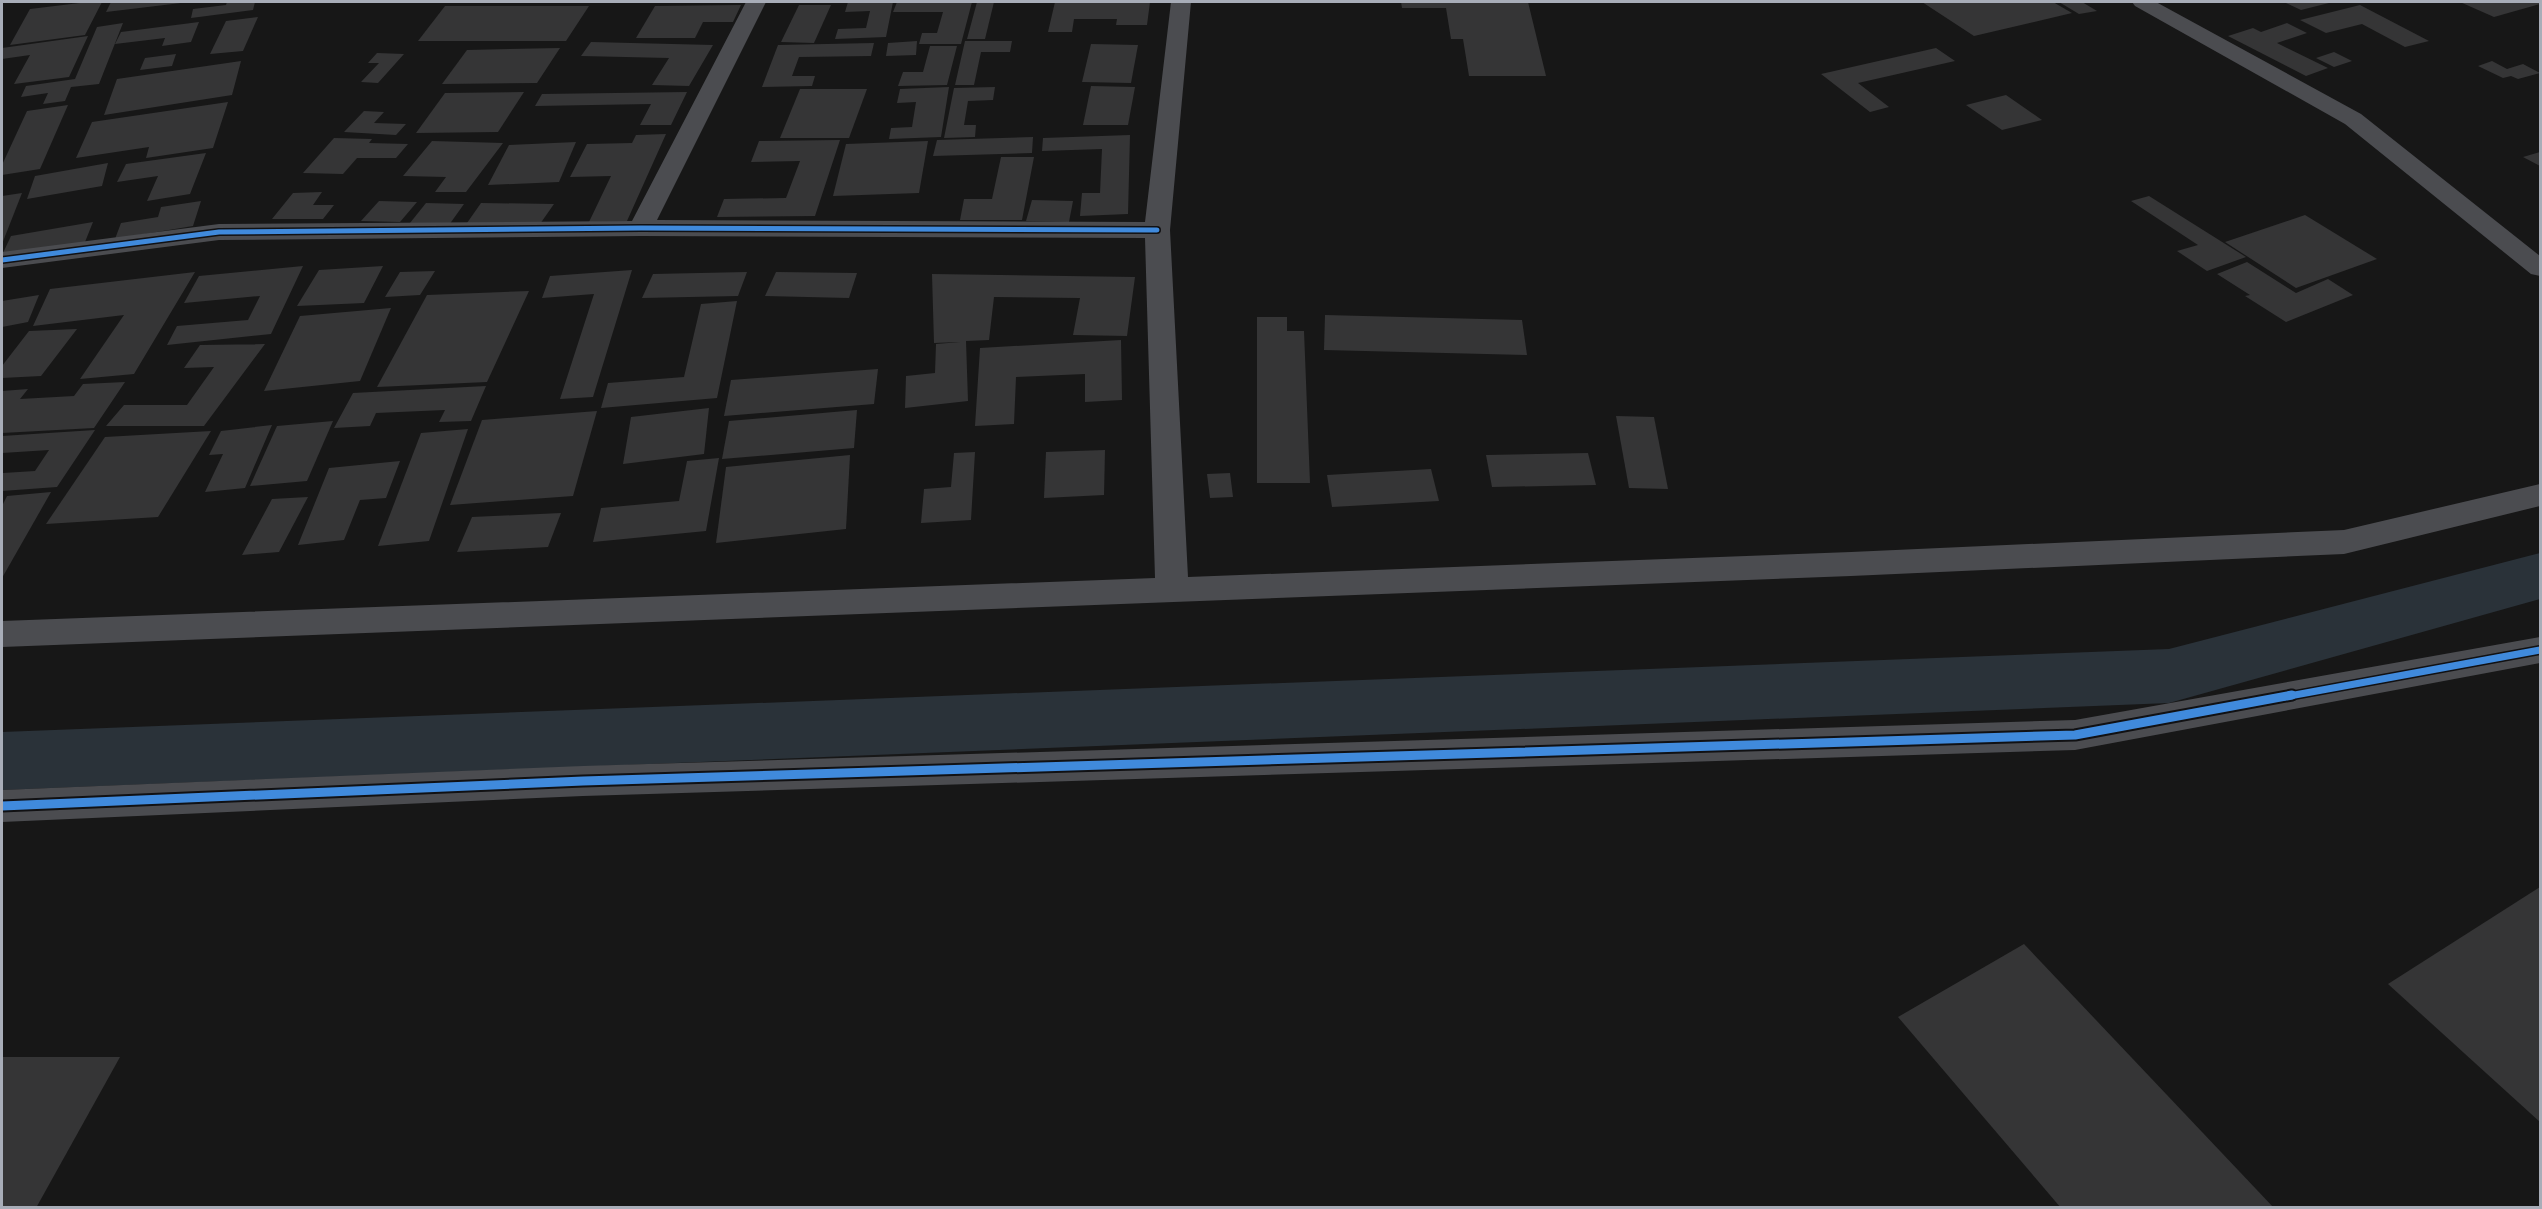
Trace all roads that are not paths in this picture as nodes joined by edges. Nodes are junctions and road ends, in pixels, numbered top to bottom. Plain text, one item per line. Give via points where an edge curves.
1 (756, 2) edge
2 (1181, 2) edge
3 (2142, 2) edge
4 (642, 228) junction
5 (1157, 230) junction
6 (2, 260) edge
7 (2541, 268) edge
8 (2541, 495) edge
9 (1172, 589) junction
10 (2, 634) edge
11 (2541, 650) edge
12 (2, 806) edge

1 - 4 street
2 - 5 street
3 - 7 street via 2354,119
4 - 5 street
4 - 6 street via 219,231
5 - 9 street
8 - 9 street via 2344,542
9 - 10 street
11 - 12 street via 2075,735 595,781

